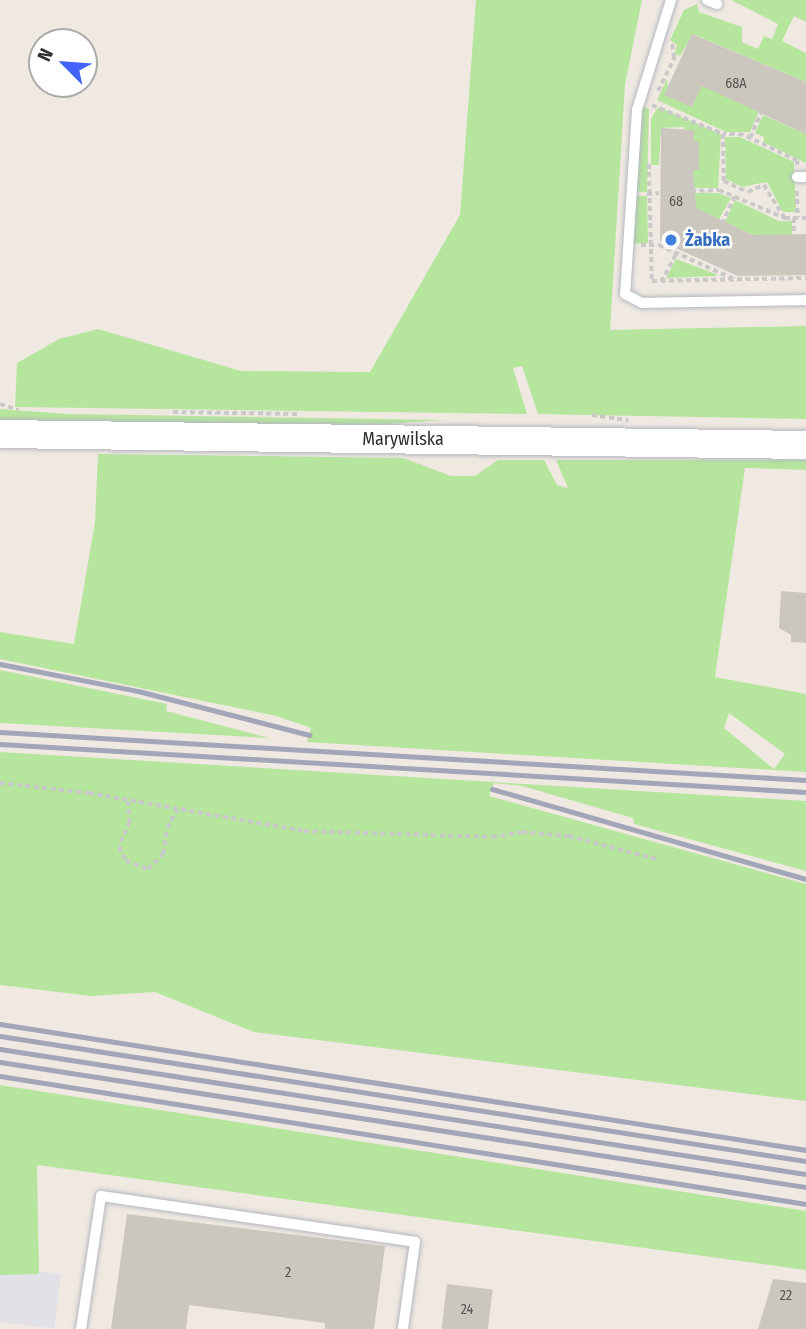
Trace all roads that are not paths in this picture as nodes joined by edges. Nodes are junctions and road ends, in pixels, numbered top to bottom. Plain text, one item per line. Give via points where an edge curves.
1 (671, 0) edge
2 (806, 300) edge
3 (0, 434) edge
4 (806, 445) edge
5 (81, 1329) edge
6 (403, 1329) edge

1 - 2 lane via 637,110 623,285 632,300
3 - 4 street, Marywilska
5 - 6 lane via 101,1196 415,1242

